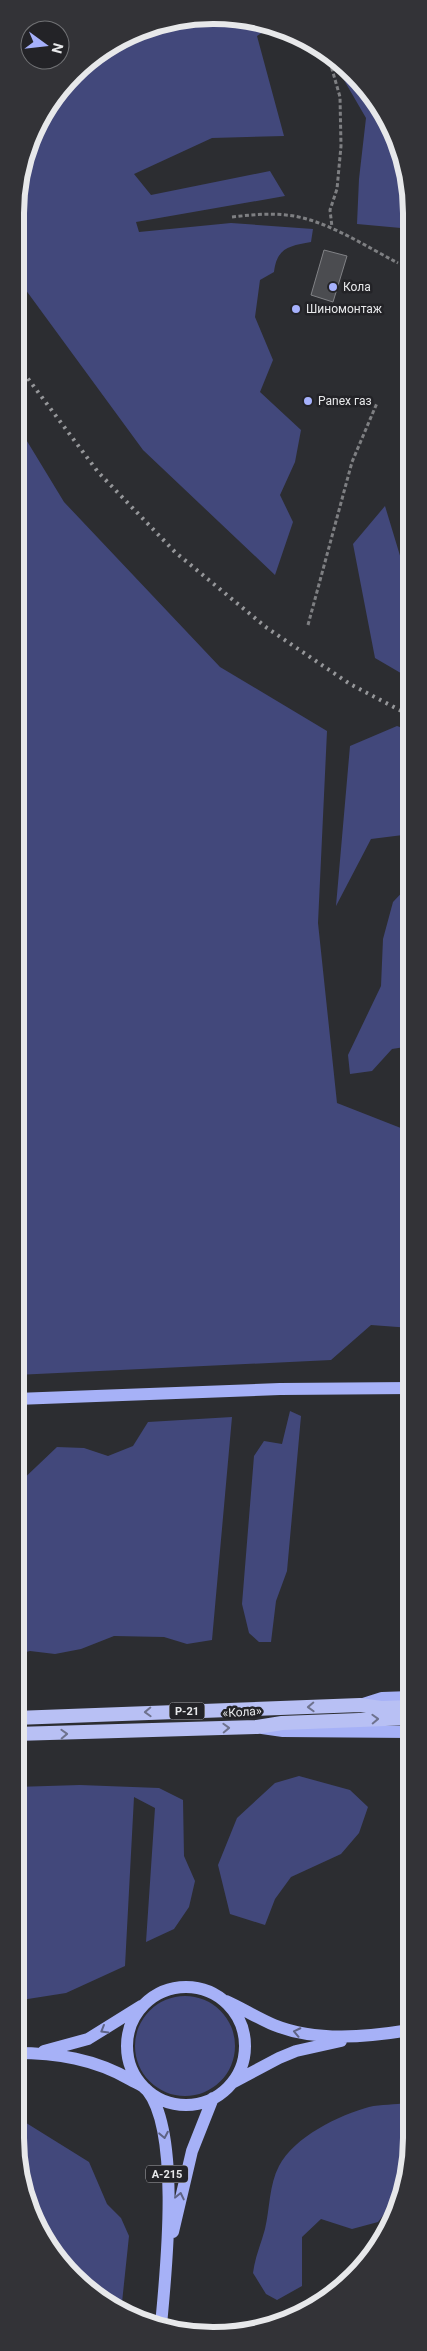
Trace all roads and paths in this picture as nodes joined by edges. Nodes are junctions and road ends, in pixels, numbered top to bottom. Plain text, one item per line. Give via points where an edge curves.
1 (331, 64) edge
2 (232, 218) dead end
3 (332, 228) junction
4 (398, 263) dead end
5 (377, 403) dead end
6 (308, 625) dead end
7 (403, 1388) edge
8 (24, 1399) edge
9 (403, 1697) edge
10 (360, 1705) junction
11 (403, 1707) edge
12 (24, 1718) edge
13 (403, 1718) edge
14 (257, 1727) junction
15 (403, 1732) edge
16 (24, 1734) edge
17 (223, 2000) junction
18 (145, 2004) junction
19 (403, 2031) edge
20 (363, 2036) junction
21 (24, 2053) edge
22 (32, 2053) junction
23 (231, 2084) junction
24 (147, 2090) junction
25 (213, 2098) junction
26 (167, 2261) junction
27 (162, 2320) edge

1 - 3 path via 340,97 341,146 337,189 330,210
2 - 3 path via 288,215
3 - 4 path
5 - 6 path via 352,462
7 - 8 main road via 280,1389
9 - 10 main road via 382,1698
10 - 11 highway, «Кола» / Р-21
10 -> 12 highway, «Кола» / Р-21
14 -> 13 highway, «Кола» / Р-21 via 282,1723
14 - 15 main road via 283,1731
16 -> 14 highway, «Кола» / Р-21
17 - 18 main road via 201,1989 177,1987 154,1996
20 -> 17 main road via 294,2032
17 - 23 main road via 238,2018 245,2041 242,2064
18 -> 22 main road via 88,2039
18 - 24 main road via 132,2023 127,2047 133,2070
19 - 20 main road
20 - 23 main road via 296,2051
21 - 22 main road
22 - 24 main road via 91,2061
23 - 25 main road
24 - 25 main road via 179,2104
24 -> 26 main road, А-215 via 168,2151
26 -> 25 main road, А-215 via 183,2181
26 - 27 main road, А-215

